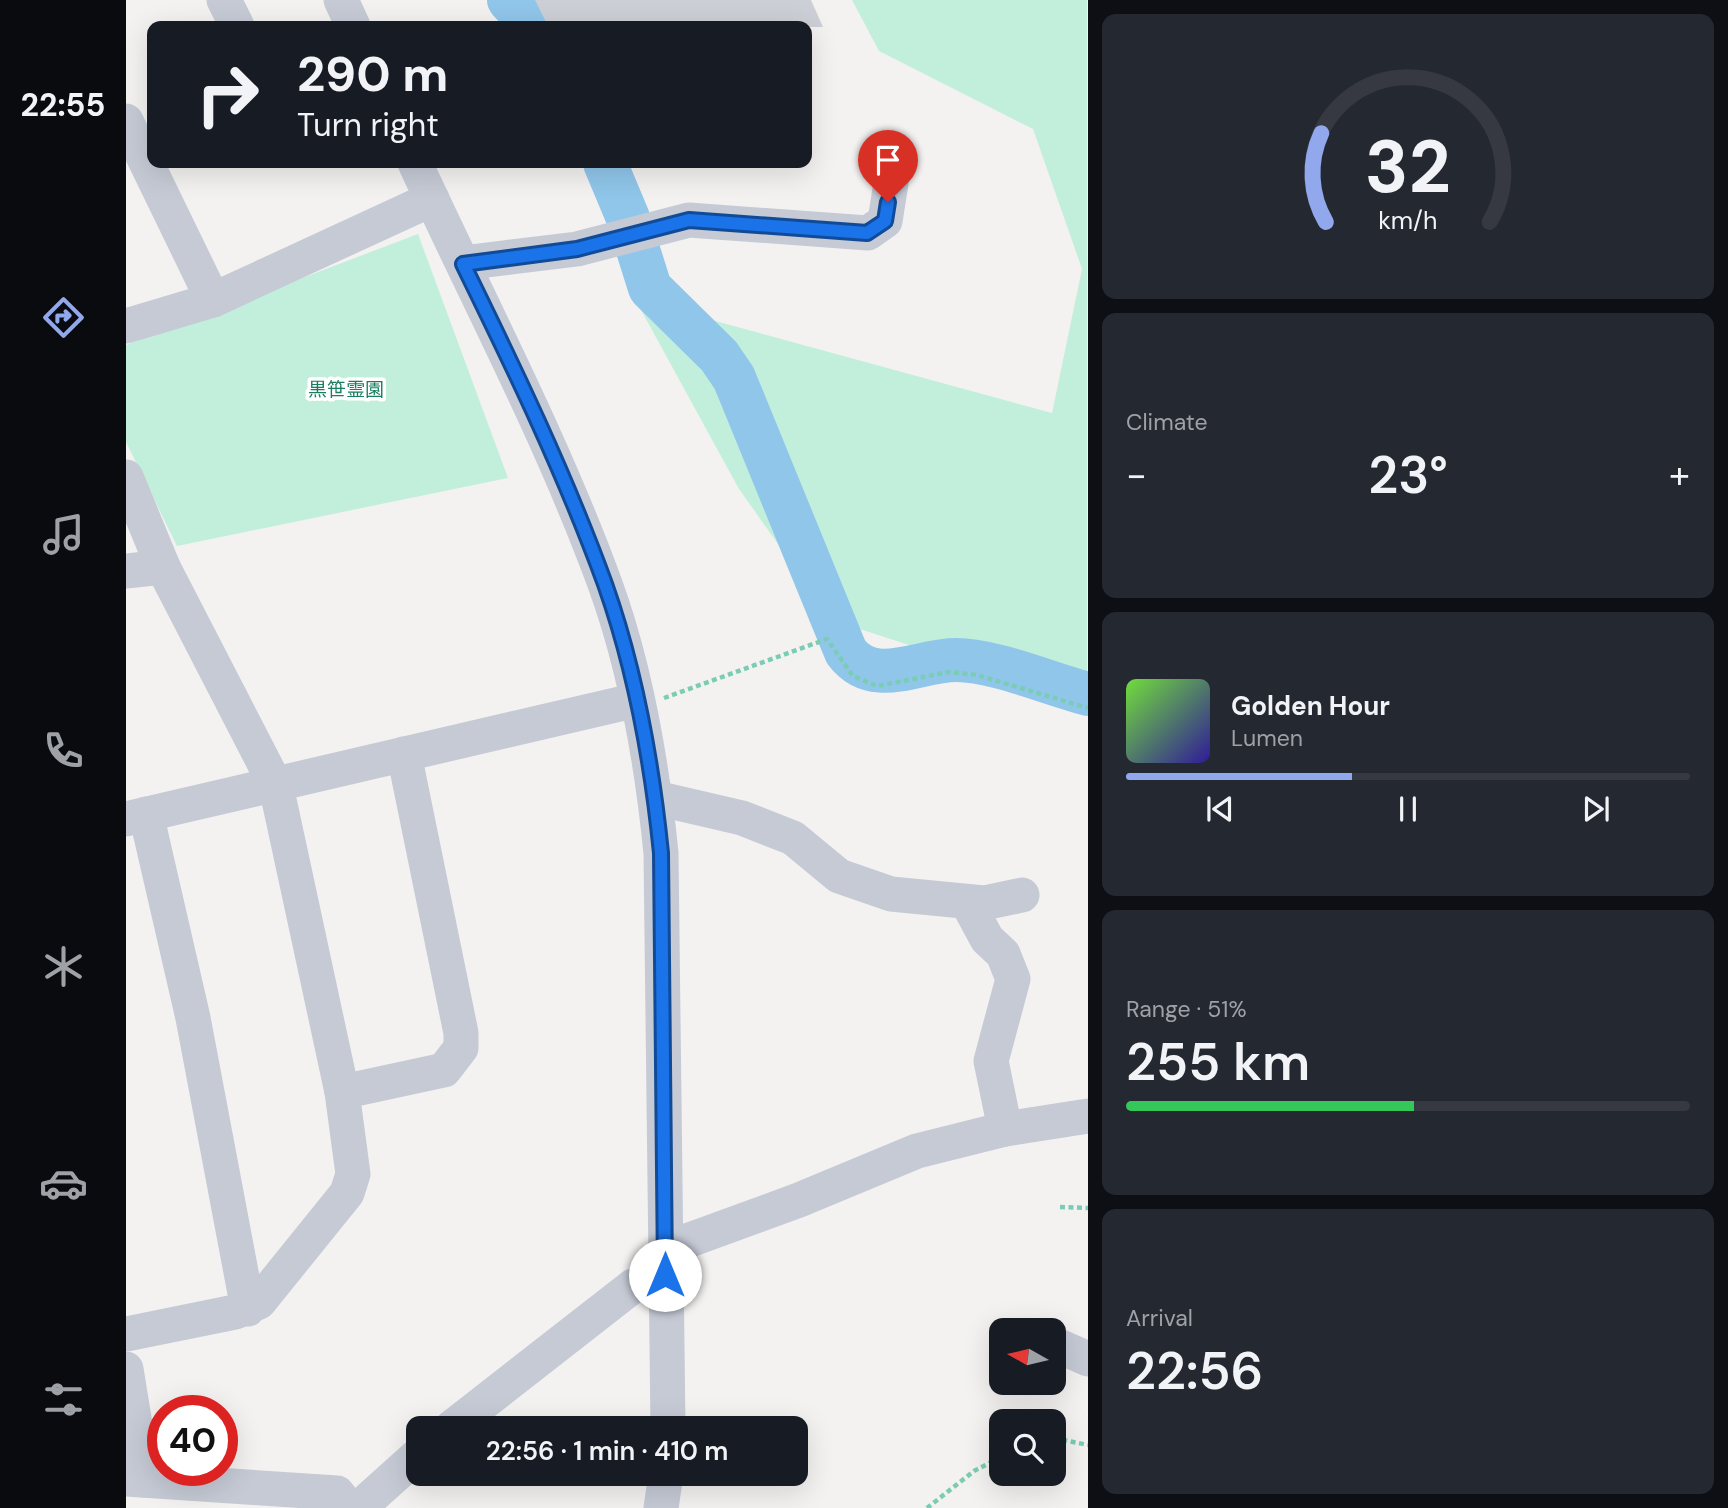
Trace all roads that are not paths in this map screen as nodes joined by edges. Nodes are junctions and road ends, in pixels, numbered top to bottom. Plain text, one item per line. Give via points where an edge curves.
1 (224, 0) edge
2 (341, 0) edge
3 (234, 21) edge
4 (351, 21) edge
5 (126, 121) edge
6 (147, 149) edge
7 (878, 160) dead end
8 (161, 168) edge
9 (417, 168) edge
10 (432, 199) junction
11 (463, 264) junction
12 (213, 300) junction
13 (126, 326) edge
14 (126, 477) edge
15 (163, 567) junction
16 (126, 571) edge
17 (637, 700) junction
18 (404, 754) junction
19 (276, 786) junction
20 (656, 798) junction
21 (136, 816) edge
22 (1021, 895) dead end
23 (967, 902) junction
24 (342, 1092) junction
25 (1087, 1116) edge
26 (1005, 1129) junction
27 (665, 1262) junction
28 (248, 1309) junction
29 (126, 1334) edge
30 (1066, 1349) edge
31 (1087, 1359) edge
32 (126, 1368) edge
33 (466, 1416) edge
34 (668, 1416) edge
35 (406, 1466) edge
36 (135, 1479) edge
37 (665, 1486) edge
38 (349, 1508) edge
39 (359, 1508) edge
40 (662, 1508) edge

1 - 3 street
2 - 4 street
5 - 6 street
7 - 11 street via 894,164 885,221 867,233 689,220 577,249
8 - 12 street
9 - 10 street
10 - 11 street
10 - 12 street
11 - 17 street via 567,487 606,586
12 - 13 street
14 - 15 street
15 - 16 street
15 - 19 street
17 - 18 street
17 - 20 street
18 - 19 street
18 - 24 street via 461,1048 444,1070
19 - 21 street
19 - 24 street
20 - 23 street via 742,818 793,838 839,876 859,886
20 - 27 street via 662,889
21 - 28 street via 193,1018
22 - 23 street
23 - 26 street via 987,939 1003,954 1013,979 991,1061
24 - 28 street via 353,1183 259,1302
25 - 26 street
26 - 27 street via 917,1151
27 - 33 street
27 - 34 street
28 - 29 street
30 - 31 street
32 - 36 street
35 - 39 street
36 - 38 street via 337,1493
37 - 40 street

